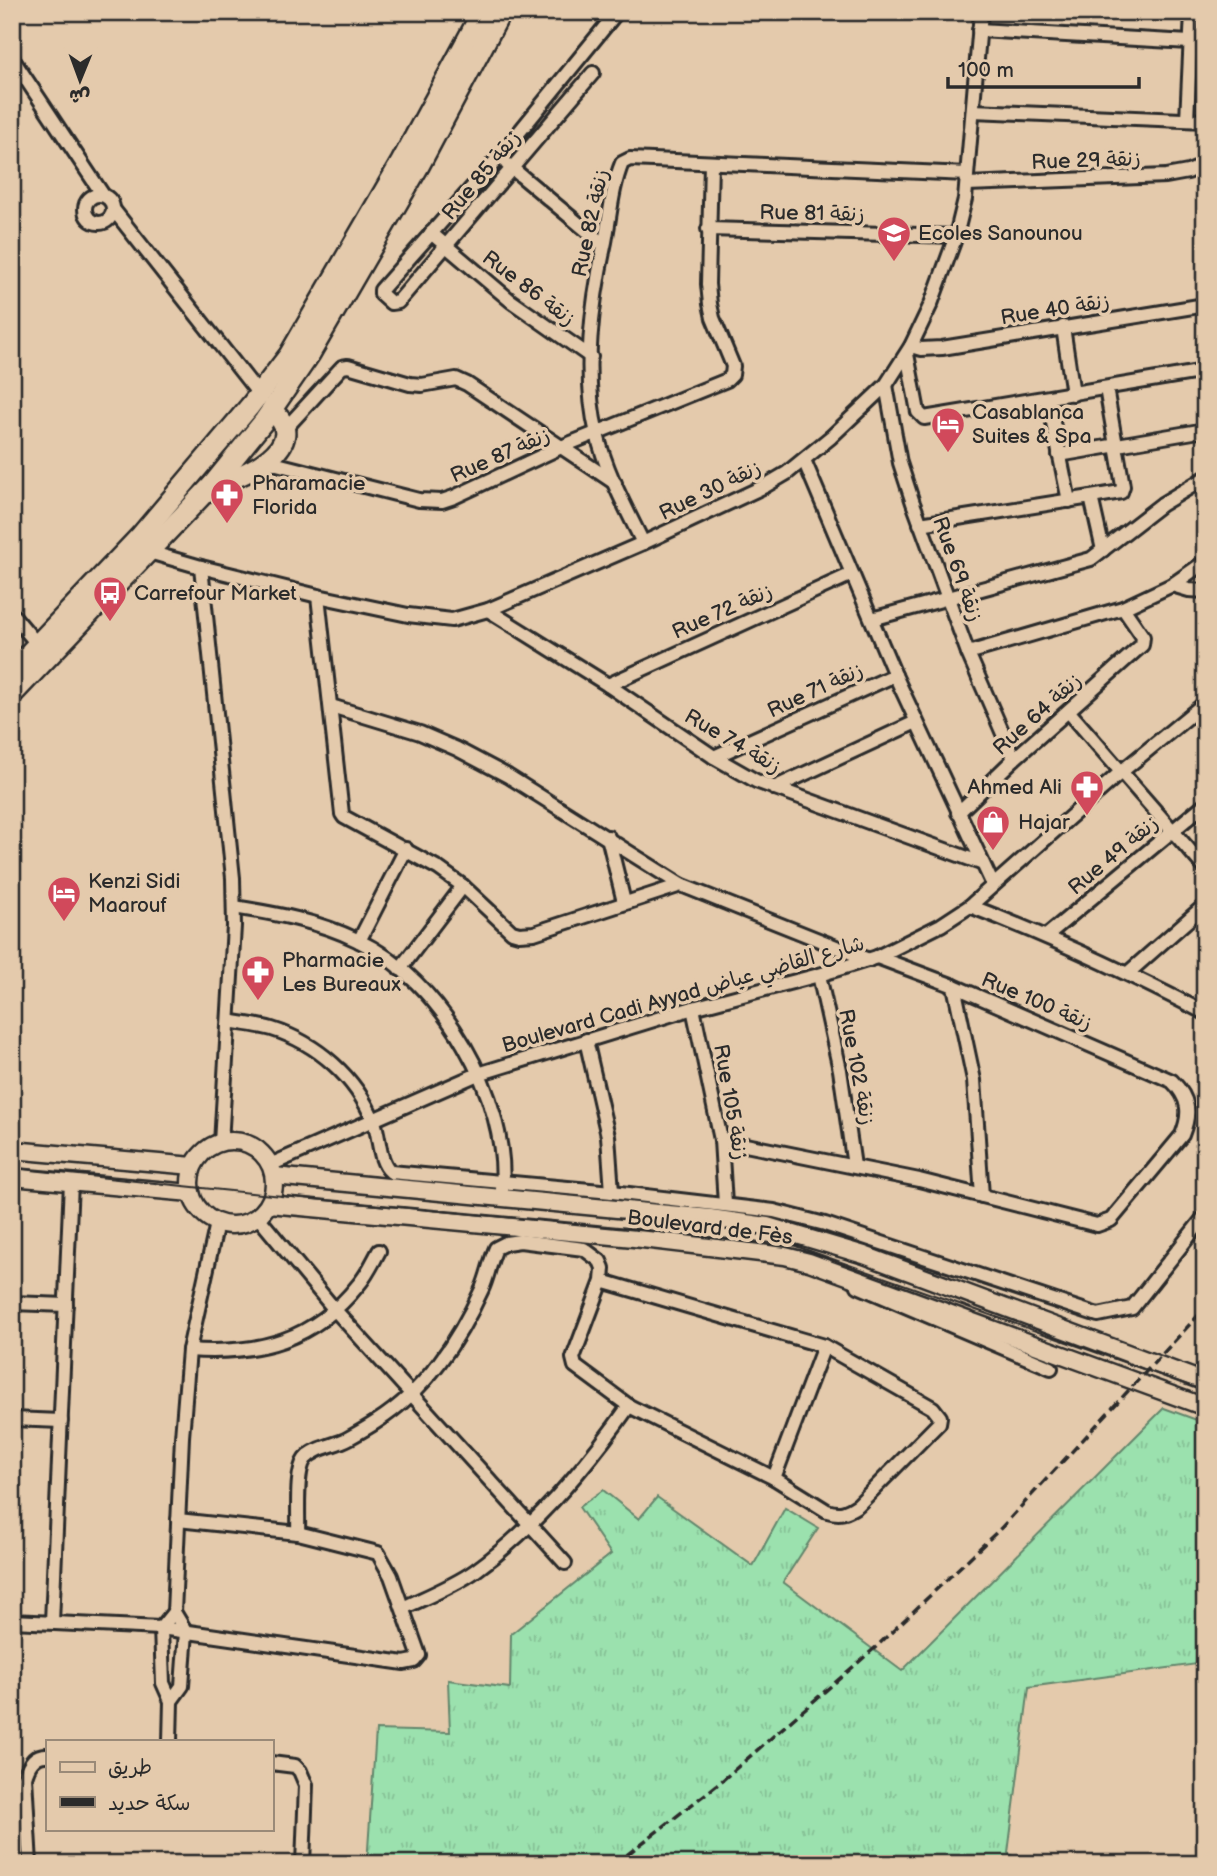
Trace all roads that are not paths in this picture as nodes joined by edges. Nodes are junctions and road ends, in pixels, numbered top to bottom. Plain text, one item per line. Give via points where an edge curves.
1 (482, 12) edge
2 (501, 12) edge
3 (617, 12) edge
4 (981, 12) edge
5 (1192, 12) edge
6 (979, 30) junction
7 (1190, 42) junction
8 (12, 58) edge
9 (593, 73) dead end
10 (973, 111) junction
11 (1187, 121) junction
12 (1205, 121) edge
13 (499, 157) junction
14 (710, 163) junction
15 (1205, 165) edge
16 (512, 168) junction
17 (967, 179) junction
18 (103, 195) junction
19 (113, 209) junction
20 (708, 229) junction
21 (431, 233) junction
22 (956, 236) junction
23 (604, 245) junction
24 (446, 247) junction
25 (1205, 305) edge
26 (1063, 327) junction
27 (909, 350) junction
28 (591, 357) junction
29 (1205, 371) edge
30 (886, 385) junction
31 (1106, 388) junction
32 (259, 394) junction
33 (1073, 394) junction
34 (1048, 398) junction
35 (271, 410) junction
36 (286, 428) junction
37 (1205, 430) edge
38 (597, 434) junction
39 (1116, 445) junction
40 (561, 447) junction
41 (1059, 455) junction
42 (804, 460) junction
43 (265, 461) junction
44 (1205, 478) edge
45 (615, 483) junction
46 (213, 484) junction
47 (1091, 497) junction
48 (1069, 500) junction
49 (920, 524) junction
50 (643, 543) junction
51 (1103, 550) junction
52 (149, 552) junction
53 (1205, 562) edge
54 (201, 568) junction
55 (852, 574) junction
56 (1172, 585) junction
57 (1205, 591) edge
58 (318, 596) junction
59 (948, 599) junction
60 (1123, 608) junction
61 (488, 610) junction
62 (12, 614) edge
63 (872, 620) junction
64 (38, 645) junction
65 (968, 653) junction
66 (12, 671) edge
67 (895, 674) junction
68 (608, 685) junction
69 (12, 695) edge
70 (1205, 703) edge
71 (331, 706) junction
72 (1069, 712) junction
73 (916, 722) junction
74 (714, 757) junction
75 (1014, 759) junction
76 (1121, 772) junction
77 (774, 788) junction
78 (1205, 804) edge
79 (958, 813) junction
80 (1172, 831) junction
81 (608, 837) junction
82 (407, 849) junction
83 (981, 863) junction
84 (1205, 868) edge
85 (681, 884) junction
86 (993, 885) junction
87 (463, 886) junction
88 (624, 902) junction
89 (1205, 905) edge
90 (970, 906) junction
91 (234, 907) junction
92 (1046, 936) junction
93 (359, 940) junction
94 (873, 958) junction
95 (400, 969) junction
96 (1128, 973) junction
97 (819, 975) junction
98 (954, 986) junction
99 (694, 1008) junction
100 (1205, 1013) edge
101 (229, 1021) junction
102 (586, 1040) junction
103 (478, 1074) junction
104 (373, 1120) junction
105 (721, 1140) junction
106 (221, 1143) junction
107 (12, 1150) edge
108 (194, 1166) junction
109 (854, 1166) junction
110 (272, 1170) junction
111 (12, 1177) edge
112 (71, 1182) junction
113 (502, 1190) junction
114 (612, 1192) junction
115 (191, 1193) junction
116 (982, 1196) junction
117 (725, 1204) junction
118 (263, 1211) junction
119 (1205, 1216) edge
120 (217, 1223) junction
121 (379, 1251) dead end
122 (809, 1262) junction
123 (602, 1281) junction
124 (12, 1303) edge
125 (66, 1306) junction
126 (335, 1310) junction
127 (824, 1346) junction
128 (189, 1350) junction
129 (1051, 1368) dead end
130 (1205, 1382) edge
131 (412, 1393) junction
132 (629, 1406) junction
133 (1205, 1407) edge
134 (12, 1419) edge
135 (61, 1422) junction
136 (774, 1478) junction
137 (178, 1520) junction
138 (531, 1524) junction
139 (298, 1533) junction
140 (565, 1563) dead end
141 (403, 1608) junction
142 (174, 1612) junction
143 (12, 1621) edge
144 (52, 1622) junction
145 (161, 1629) junction
146 (186, 1632) junction
147 (172, 1701) junction
148 (170, 1740) edge
149 (46, 1755) edge
150 (273, 1763) edge
151 (30, 1864) edge
152 (303, 1864) edge

1 - 32 main road via 369,219 289,355
2 - 35 main road via 419,166 310,354
3 - 13 street
4 - 6 street, Rue 30 زنقة
5 - 7 street
6 - 7 street
6 - 10 street, Rue 30 زنقة
7 - 11 street
8 - 18 street
9 - 16 street, Rue 85 زنقة
10 - 11 street
10 - 17 street, Rue 30 زنقة
11 - 12 street
13 - 16 street
13 - 21 street
14 - 17 street, Rue 82 زنقة
14 - 20 street
14 - 23 street, Rue 82 زنقة via 630,159 622,163
15 - 17 street, Rue 29 زنقة via 1166,176
16 - 23 street
16 - 24 street, Rue 85 زنقة
17 - 22 street, Rue 30 زنقة
18 - 19 street
18 - 19 street via 88,201 88,218 105,222
19 - 32 street
20 - 22 street, Rue 81 زنقة
20 - 38 street, Rue 87 زنقة via 710,303 733,366 732,375
21 - 24 street, Rue 86 زنقة
21 - 24 street, Rue 85 زنقة via 380,291 391,303 398,302
22 - 27 street, Rue 30 زنقة
23 - 28 street, Rue 82 زنقة via 593,309
24 - 28 street, Rue 86 زنقة via 519,307
25 - 26 street, Rue 40 زنقة
26 - 27 street, Rue 40 زنقة
26 - 33 street
27 - 30 street, Rue 30 زنقة
27 - 34 street via 921,417
28 - 38 street, Rue 82 زنقة
29 - 31 street
30 - 42 street, Rue 30 زنقة
30 - 49 street, Rue 69 زنقة via 900,463
31 - 33 street
31 - 39 street
32 - 35 street
32 - 64 main road via 141,535
33 - 34 street
34 - 41 street
35 - 36 main road
35 - 46 main road
36 - 40 street via 338,369 352,367 422,385 456,379
36 - 43 main road via 285,438
37 - 39 street
38 - 40 street, Rue 87 زنقة
38 - 45 street, Rue 82 زنقة
39 - 41 street
39 - 47 street via 1122,490
40 - 43 street, Rue 87 زنقة via 454,497 431,502
40 - 45 street
41 - 48 street
42 - 50 street, Rue 30 زنقة via 765,486
42 - 55 street
43 - 46 main road via 243,476
44 - 51 street via 1133,524
45 - 50 street, Rue 82 زنقة
46 - 52 main road
47 - 48 street
47 - 51 street
48 - 49 street
49 - 59 street, Rue 69 زنقة
50 - 61 street, Rue 30 زنقة
51 - 59 street via 1091,559
52 - 54 street, Rue 30 زنقة
52 - 69 main road
53 - 56 street
54 - 58 street, Rue 30 زنقة
54 - 91 street
55 - 63 street
55 - 68 street, Rue 72 زنقة
56 - 57 street
56 - 60 street
58 - 61 street, Rue 30 زنقة via 433,620
58 - 71 street
59 - 63 street
59 - 65 street, Rue 69 زنقة
60 - 65 street
60 - 72 street, Rue 64 زنقة via 1143,637 1142,645
61 - 68 street, Rue 74 زنقة
62 - 64 street
63 - 67 street
64 - 66 main road
65 - 75 street, Rue 69 زنقة
67 - 73 street
67 - 74 street, Rue 71 زنقة
68 - 74 street, Rue 74 زنقة
70 - 76 street, Boulevard Cadi Ayyad شارع القاضي عياض
71 - 81 street, Rue 100 زنقة via 457,749
71 - 82 street via 342,814
72 - 75 street, Rue 64 زنقة
72 - 76 street
73 - 77 street
73 - 79 street
74 - 77 street, Rue 74 زنقة
75 - 79 street, Rue 64 زنقة
76 - 80 street
76 - 86 street, Boulevard Cadi Ayyad شارع القاضي عياض
77 - 83 street, Rue 74 زنقة
78 - 80 street, Rue 49 زنقة
79 - 83 street
80 - 84 street
80 - 92 street, Rue 49 زنقة
81 - 85 street, Rue 100 زنقة
81 - 88 street
82 - 87 street
82 - 93 street
83 - 86 street
85 - 88 street
85 - 94 street, Rue 100 زنقة
86 - 90 street, Boulevard Cadi Ayyad شارع القاضي عياض
87 - 88 street via 519,934
87 - 95 street
89 - 96 street
90 - 92 street
90 - 94 street, Boulevard Cadi Ayyad شارع القاضي عياض
91 - 93 street via 301,919
91 - 101 street
92 - 96 street
93 - 95 street
94 - 97 street, Boulevard Cadi Ayyad شارع القاضي عياض
94 - 98 street, Rue 100 زنقة
95 - 103 street via 447,1021
96 - 100 street
97 - 99 street, Boulevard Cadi Ayyad شارع القاضي عياض
97 - 109 street, Rue 102 زنقة via 840,1070
98 - 116 street via 974,1080
98 - 116 street, Rue 100 زنقة via 1163,1076 1185,1097 1188,1110 1182,1135 1107,1223 1092,1225
99 - 102 street, Boulevard Cadi Ayyad شارع القاضي عياض
99 - 105 street, Rue 105 زنقة
101 - 104 street via 270,1028 322,1054 341,1070
101 - 106 street
102 - 103 street, Boulevard Cadi Ayyad شارع القاضي عياض
102 - 114 street via 608,1136
103 - 104 street, Boulevard Cadi Ayyad شارع القاضي عياض
103 - 113 street via 499,1133
104 - 110 street, Boulevard Cadi Ayyad شارع القاضي عياض
104 - 113 street via 385,1166 391,1172
105 - 109 street
105 - 117 street, Rue 105 زنقة
106 - 108 street via 205,1151
106 - 110 street via 248,1144 261,1152
107 - 108 street
108 - 115 street
109 - 116 street
110 - 113 street, Boulevard de Fès
110 - 118 street via 274,1189
111 - 112 street
112 - 115 street
112 - 125 street
113 - 114 street
113 - 130 street, Boulevard de Fès via 766,1226 864,1255
114 - 117 street
115 - 120 street via 201,1213
117 - 119 street via 824,1224 1098,1315 1132,1308
118 - 120 street via 240,1225
118 - 122 street, Boulevard de Fès via 635,1238
118 - 126 street
120 - 128 street
121 - 126 street via 360,1283
122 - 129 street via 880,1298
122 - 133 street, Boulevard de Fès
123 - 127 street
123 - 131 street via 600,1261 584,1249 520,1241 496,1248 483,1288 453,1345
123 - 132 street via 573,1358 575,1366
124 - 125 street
125 - 135 street
126 - 128 street via 302,1333 265,1347 225,1353
126 - 131 street
127 - 136 street
127 - 136 street via 933,1408 939,1423 846,1513 827,1511
128 - 137 street
131 - 138 street
131 - 139 street via 379,1420 305,1460 300,1469
132 - 136 street
132 - 138 street via 598,1450
134 - 135 street
135 - 144 street
137 - 139 street
137 - 142 street
138 - 140 street
138 - 141 street via 474,1572
139 - 141 street via 379,1553
141 - 146 street via 419,1655 404,1663
142 - 145 street
142 - 146 street
143 - 144 street
144 - 145 street
145 - 146 street
145 - 147 street via 163,1683
146 - 147 street via 182,1686
147 - 148 street
149 - 151 street via 28,1766 25,1777
150 - 152 street via 295,1766 304,1778

